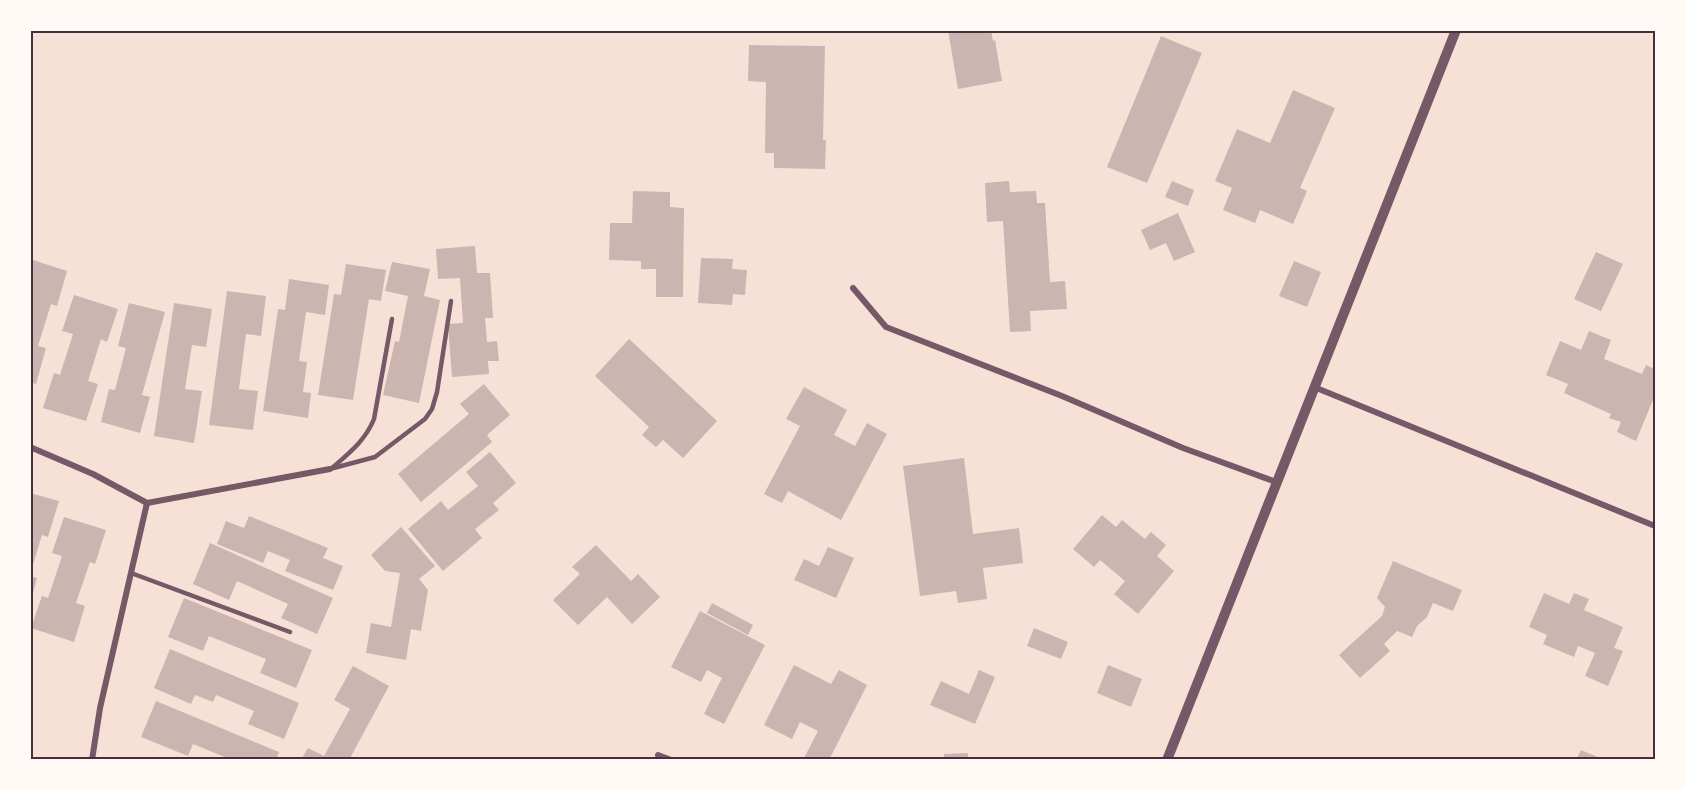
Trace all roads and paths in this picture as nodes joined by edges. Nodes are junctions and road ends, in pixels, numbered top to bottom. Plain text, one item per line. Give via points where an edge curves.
1 (1456, 30) edge
2 (854, 288) dead end
3 (451, 301) dead end
4 (392, 319) dead end
5 (1314, 387) junction
6 (30, 447) edge
7 (330, 469) junction
8 (1276, 482) junction
9 (147, 502) junction
10 (1655, 526) edge
11 (131, 573) junction
12 (290, 632) dead end
13 (658, 755) dead end
14 (92, 760) edge
15 (671, 760) edge
16 (1167, 760) edge

1 - 5 street
2 - 8 street via 886,327
3 - 7 lane via 437,392 425,419 375,457
4 - 7 lane via 371,427 356,447
5 - 8 street
5 - 10 street
6 - 9 street
7 - 9 street
8 - 16 street
9 - 11 street
11 - 12 lane
11 - 14 street
13 - 15 street

